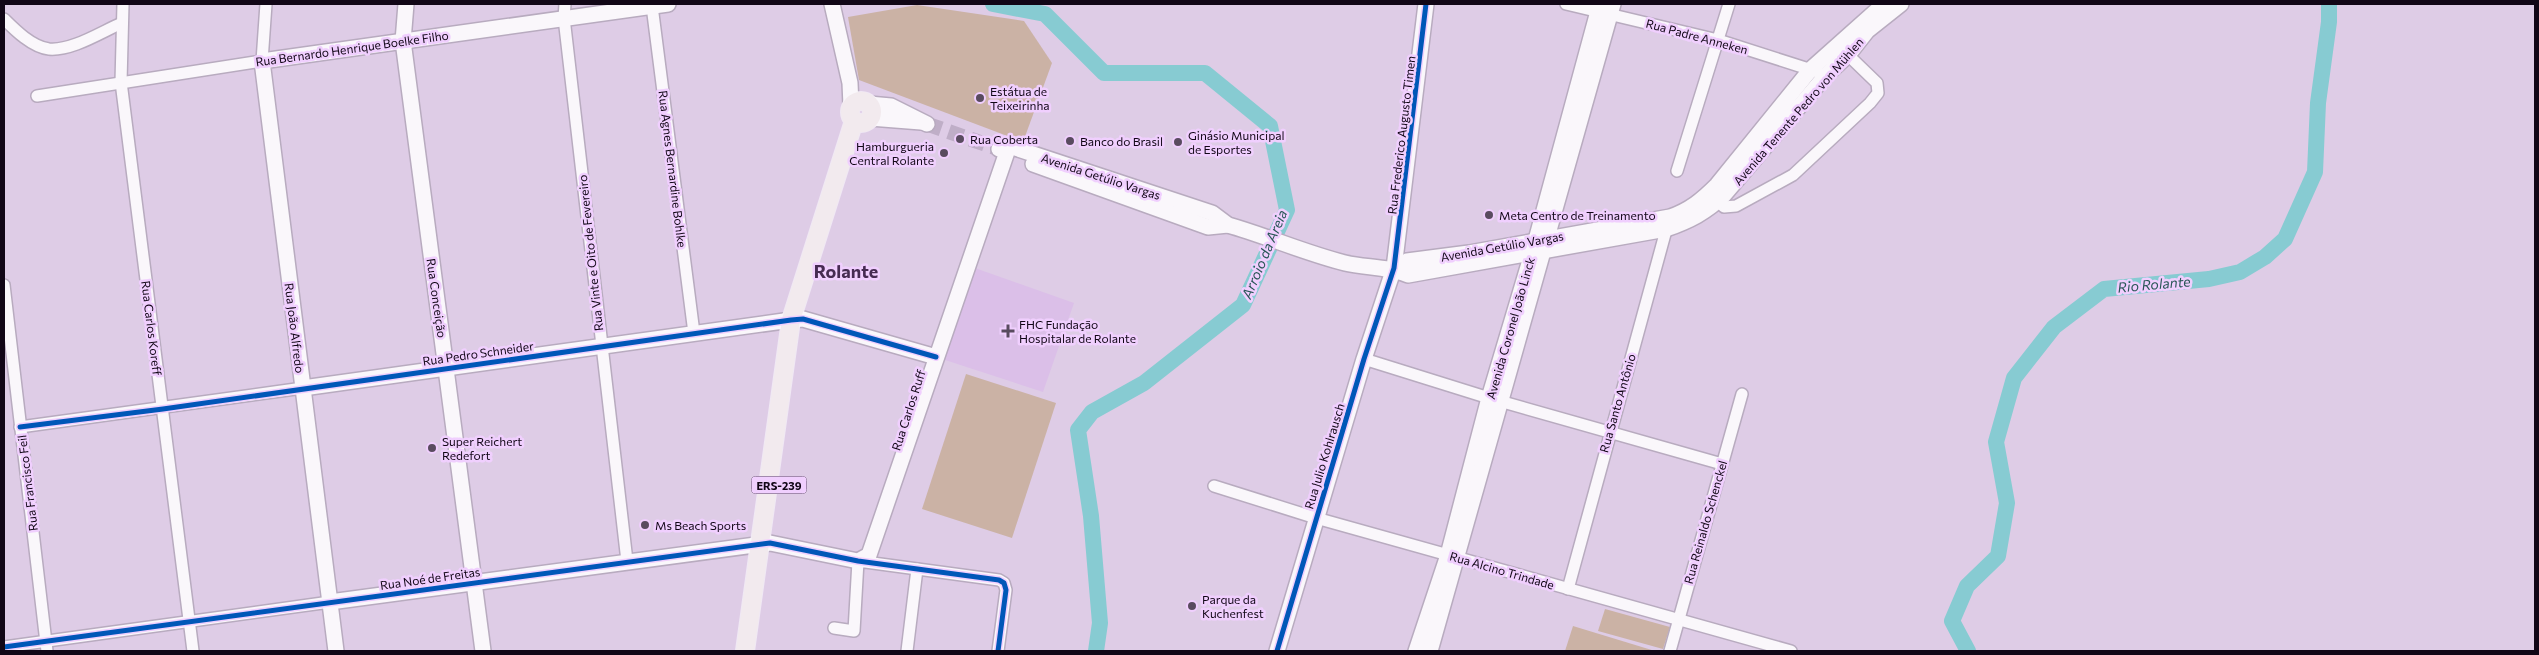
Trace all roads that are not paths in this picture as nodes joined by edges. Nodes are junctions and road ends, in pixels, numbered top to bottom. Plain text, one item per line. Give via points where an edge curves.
1 (123, 4) edge
2 (266, 4) edge
3 (406, 4) edge
4 (668, 4) edge
5 (832, 4) edge
6 (1426, 4) edge
7 (1566, 4) edge
8 (1729, 4) edge
9 (1884, 4) edge
10 (1901, 4) edge
11 (652, 6) junction
12 (1605, 8) edge
13 (564, 11) edge
14 (4, 19) edge
15 (122, 23) junction
16 (1718, 40) junction
17 (403, 41) junction
18 (1848, 55) junction
19 (262, 61) junction
20 (1811, 69) junction
21 (1826, 75) junction
22 (121, 82) junction
23 (37, 96) dead end
24 (862, 112) junction
25 (924, 123) tunnel mouth
26 (1002, 149) joint
27 (1677, 171) dead end
28 (1713, 198) junction
29 (1668, 223) junction
30 (1540, 245) junction
31 (1394, 268) junction
32 (4, 285) edge
33 (797, 320) junction
34 (694, 333) junction
35 (601, 346) junction
36 (936, 357) junction
37 (1364, 359) junction
38 (446, 368) junction
39 (303, 388) junction
40 (1742, 394) dead end
41 (1495, 399) junction
42 (163, 409) junction
43 (20, 427) junction
44 (1609, 431) junction
45 (1722, 464) junction
46 (1214, 486) dead end
47 (1316, 518) junction
48 (765, 544) junction
49 (1453, 556) junction
50 (627, 561) junction
51 (858, 561) junction
52 (917, 569) junction
53 (474, 582) junction
54 (1568, 589) junction
55 (758, 594) junction
56 (330, 602) junction
57 (1678, 620) junction
58 (190, 624) junction
59 (834, 628) dead end
60 (47, 646) edge
61 (4, 647) edge
62 (193, 651) edge
63 (336, 651) edge
64 (483, 651) edge
65 (745, 651) edge
66 (756, 651) edge
67 (907, 651) edge
68 (998, 651) edge
69 (1277, 651) edge
70 (1416, 651) edge
71 (1430, 651) edge
72 (1670, 651) edge
73 (1791, 651) edge

1 - 15 street, Rua Carlos Koreff
2 - 19 street, Rua João Alfredo
3 - 17 street, Rua Conceição
4 - 11 street, Rua Bernardo Henrique Boelke Filho
5 - 24 street via 850,83
6 - 31 street, Rua Frederico Augusto Timen
7 - 12 street, Rua Padre Anneken
8 - 16 street
9 - 20 street, Avenida Tenente Pedro von Mühlen
10 - 18 street, Avenida Tenente Pedro von Mühlen via 1867,31
11 - 13 street, Rua Bernardo Henrique Boelke Filho
11 - 34 street, Rua Agnes Bernardine Bohlke
12 - 16 street, Rua Padre Anneken
12 - 30 street, Avenida Coronel João Linck
13 - 17 street, Rua Bernardo Henrique Boelke Filho
13 - 35 street, Rua Vinte e Oito de Fevereiro
14 - 15 street via 29,40 48,49 70,46
15 - 22 street, Rua Carlos Koreff
16 - 20 street, Rua Padre Anneken
16 - 27 street
17 - 19 street, Rua Bernardo Henrique Boelke Filho
17 - 38 street, Rua Conceição
18 - 21 street, Avenida Tenente Pedro von Mühlen
18 - 28 street via 1877,83 1878,91 1870,103 1793,174 1736,206 1724,207
19 - 22 street, Rua Bernardo Henrique Boelke Filho
19 - 39 street, Rua João Alfredo
20 - 21 street, Rua Padre Anneken
20 - 28 street, Avenida Tenente Pedro von Mühlen
21 - 28 street, Avenida Tenente Pedro von Mühlen
22 - 23 street, Rua Bernardo Henrique Boelke Filho
22 - 42 street, Rua Carlos Koreff
24 - 25 street
24 - 33 main road, ERS-239
26 - 31 street, Avenida Getúlio Vargas via 1130,192 1212,213 1228,225 1302,249 1363,267
26 - 36 street, Rua Carlos Ruff
28 - 29 street, Avenida Tenente Pedro von Mühlen via 1690,220
29 - 30 street, Avenida Getúlio Vargas
29 - 44 street, Rua Santo Antônio
30 - 31 street, Avenida Getúlio Vargas via 1470,257 1408,275
30 - 41 street, Avenida Coronel João Linck
31 - 37 street, Rua Julio Kohlrausch
32 - 43 street, Rua Francisco Feil
33 - 34 street, Rua Pedro Schneider
33 - 36 street, Rua Pedro Schneider
33 - 48 main road, ERS-239
34 - 35 street, Rua Pedro Schneider
35 - 38 street, Rua Pedro Schneider
35 - 50 street, Rua Vinte e Oito de Fevereiro
36 - 51 street, Rua Carlos Ruff via 873,548 869,555
37 - 41 street
37 - 47 street, Rua Julio Kohlrausch
38 - 39 street, Rua Pedro Schneider
38 - 53 street, Rua Conceição
39 - 42 street, Rua Pedro Schneider
39 - 56 street, Rua João Alfredo
40 - 45 street, Rua Reinaldo Schenckel
41 - 44 street
41 - 49 street, Avenida Coronel João Linck
42 - 43 street, Rua Pedro Schneider
42 - 58 street, Rua Carlos Koreff
43 - 60 street, Rua Francisco Feil
44 - 45 street
44 - 54 street, Rua Santo Antônio
45 - 57 street, Rua Reinaldo Schenckel
46 - 47 street, Rua Alcino Trindade
47 - 49 street, Rua Alcino Trindade
47 - 69 street, Rua Julio Kohlrausch
48 - 50 street, Rua Noé de Freitas
48 - 51 street, Rua Noé de Freitas
48 - 55 main road, ERS-239
49 - 54 street, Rua Alcino Trindade
49 - 70 street, Avenida Coronel João Linck
49 - 71 street, Avenida Coronel João Linck
50 - 53 street, Rua Noé de Freitas
51 - 52 street
51 - 59 street via 854,631
52 - 67 street
52 - 68 street via 1004,583 1006,590
53 - 56 street, Rua Noé de Freitas
53 - 64 street, Rua Conceição
54 - 57 street, Rua Alcino Trindade
55 - 65 main road, ERS-239
55 - 66 main road, ERS-239
56 - 58 street, Rua Noé de Freitas
56 - 63 street, Rua João Alfredo
57 - 72 street, Rua Reinaldo Schenckel
57 - 73 street, Rua Alcino Trindade
58 - 60 street, Rua Noé de Freitas
58 - 62 street, Rua Carlos Koreff
60 - 61 street, Rua Noé de Freitas

